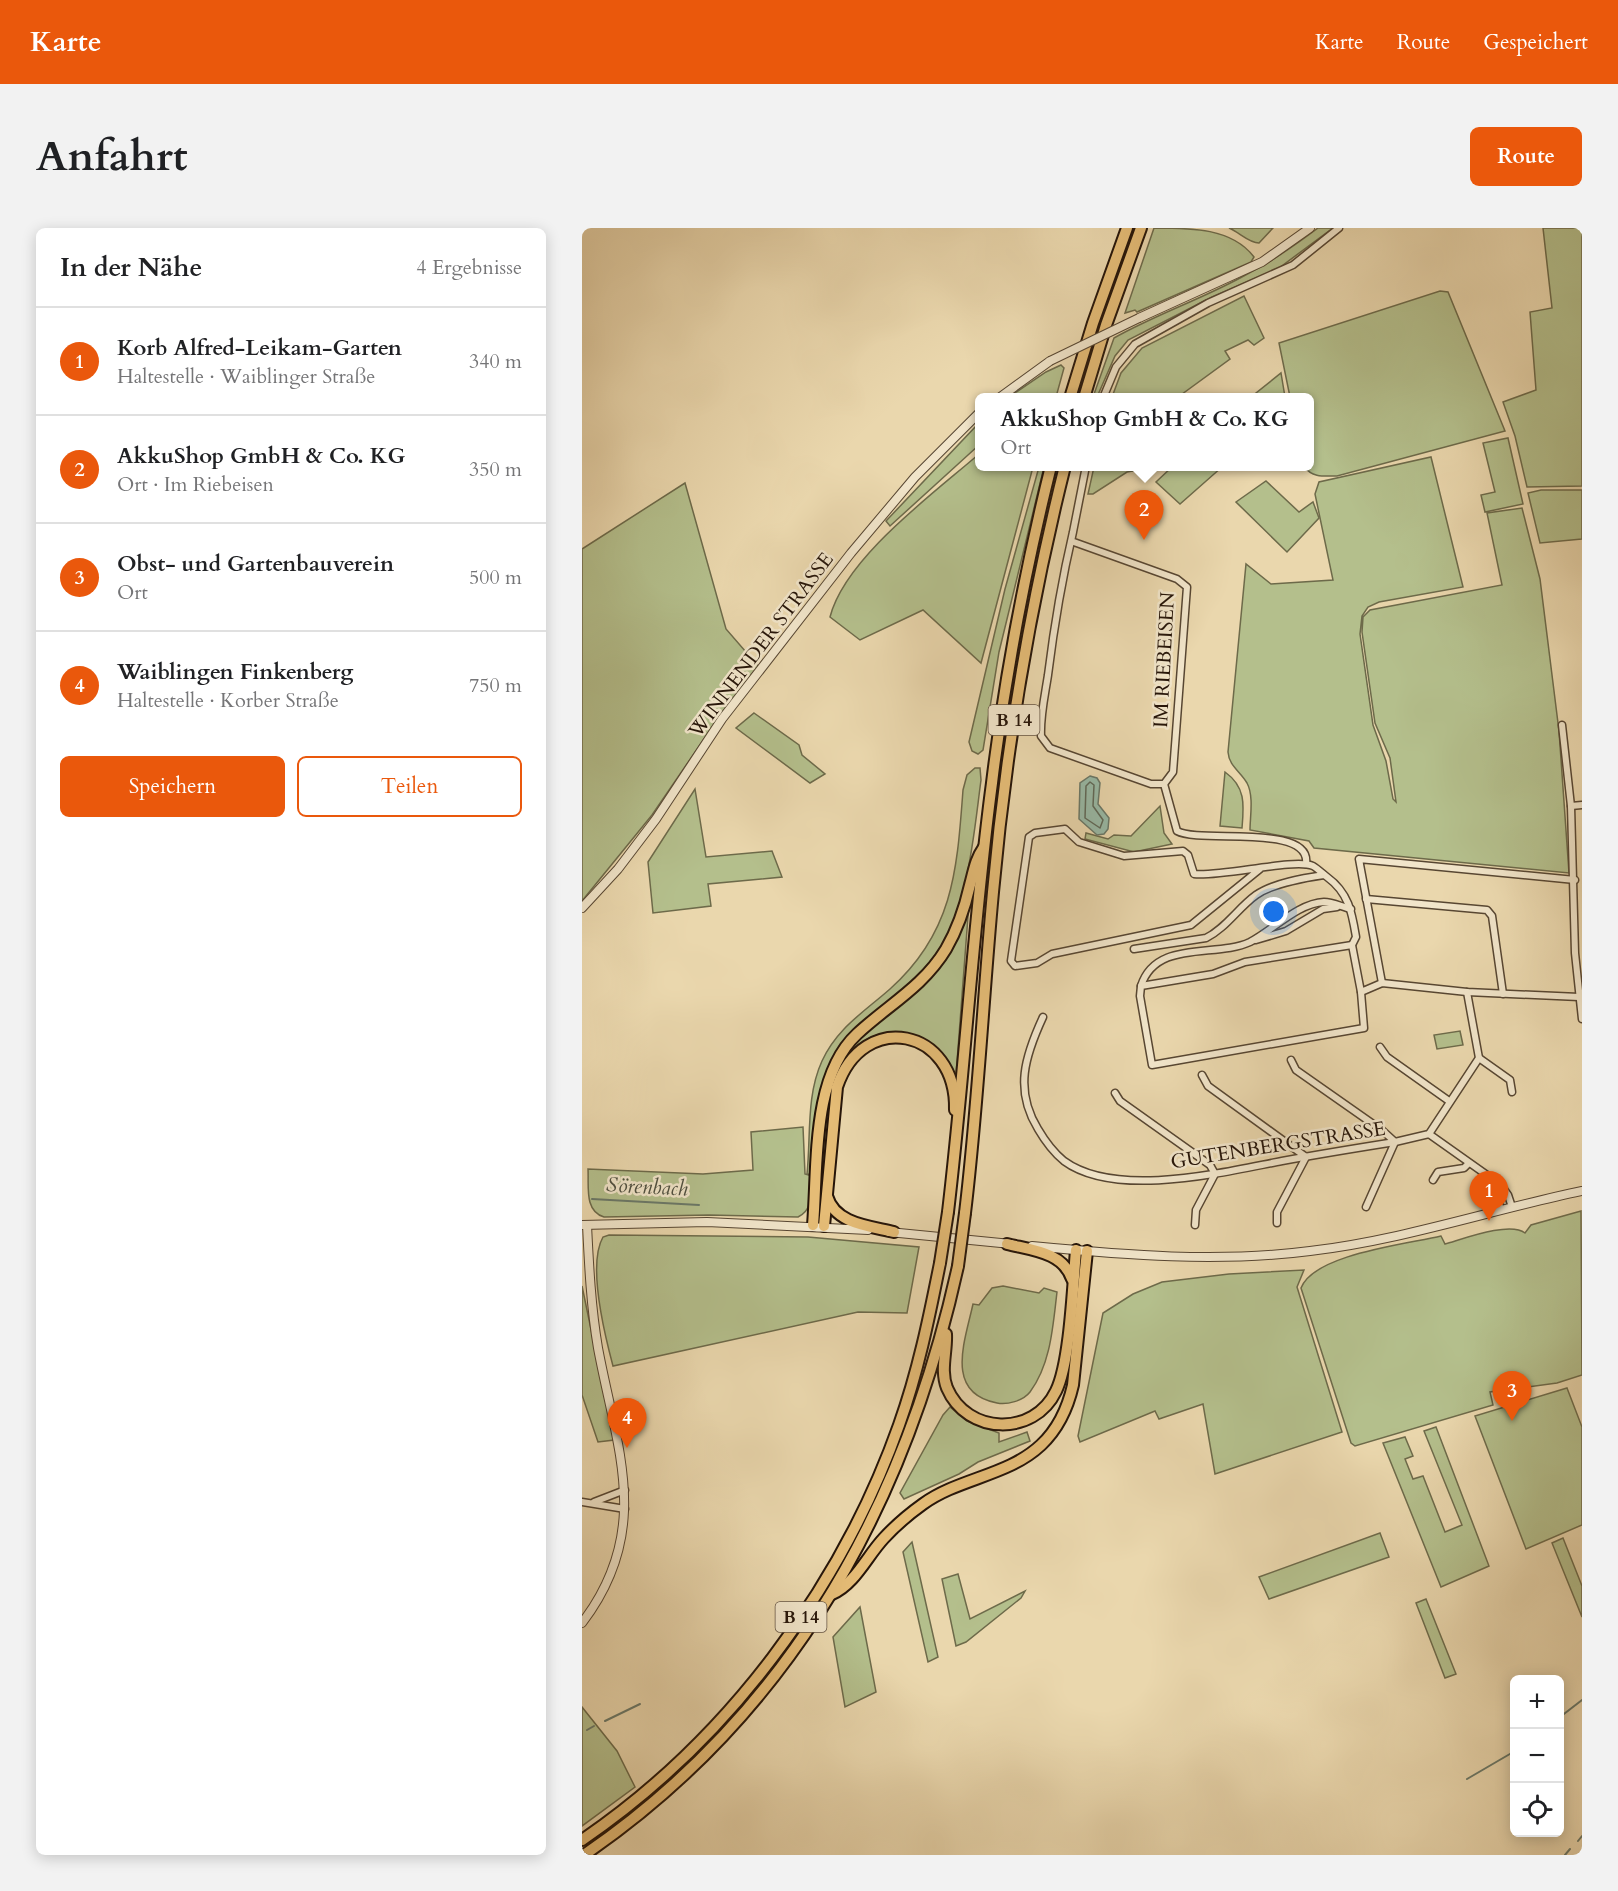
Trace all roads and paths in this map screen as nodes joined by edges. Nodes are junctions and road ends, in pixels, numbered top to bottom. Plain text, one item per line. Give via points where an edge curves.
1 (1127, 228) edge
2 (1141, 228) edge
3 (1310, 228) edge
4 (1339, 228) edge
5 (1006, 393) edge
6 (1072, 393) edge
7 (1086, 393) edge
8 (1105, 393) edge
9 (975, 417) edge
10 (1050, 471) edge
11 (1064, 471) edge
12 (1085, 471) edge
13 (1071, 541) junction
14 (1562, 725) dead end
15 (1164, 784) junction
16 (1582, 805) edge
17 (1572, 806) junction
18 (984, 847) junction
19 (1306, 864) junction
20 (1260, 869) junction
21 (1324, 875) junction
22 (1575, 880) junction
23 (1366, 898) junction
24 (1341, 907) junction
25 (582, 908) edge
26 (1351, 909) junction
27 (1579, 931) edge
28 (1249, 942) junction
29 (1352, 945) junction
30 (1134, 949) dead end
31 (1382, 983) junction
32 (1141, 986) junction
33 (1360, 992) junction
34 (1467, 992) junction
35 (1503, 994) junction
36 (1580, 1001) edge
37 (1043, 1017) dead end
38 (1582, 1019) edge
39 (1380, 1047) dead end
40 (1479, 1058) junction
41 (1291, 1060) dead end
42 (1202, 1075) dead end
43 (1512, 1092) dead end
44 (1114, 1093) dead end
45 (1449, 1101) junction
46 (958, 1130) junction
47 (1429, 1134) junction
48 (1395, 1142) junction
49 (1306, 1157) junction
50 (1469, 1163) junction
51 (1215, 1174) junction
52 (1488, 1176) junction
53 (1433, 1180) dead end
54 (1582, 1191) edge
55 (827, 1194) junction
56 (1366, 1207) dead end
57 (1512, 1207) junction
58 (1501, 1210) junction
59 (1277, 1222) dead end
60 (1195, 1224) dead end
61 (584, 1225) edge
62 (819, 1226) junction
63 (894, 1232) junction
64 (1007, 1244) junction
65 (1081, 1251) junction
66 (1072, 1285) junction
67 (946, 1320) junction
68 (625, 1490) junction
69 (582, 1502) edge
70 (594, 1502) junction
71 (626, 1509) junction
72 (832, 1594) junction
73 (582, 1623) edge
74 (582, 1840) edge
75 (584, 1855) edge

1 - 6 highway
2 - 7 highway
3 - 5 street, bridge via 1262,262 1050,361
4 - 8 street via 1293,265 1208,303 1134,344 1116,367
9 - 25 street, WINNENDER STRASSE via 915,477 851,553 723,719 650,827
10 - 18 highway, B 14 via 1008,669
11 - 67 highway, B 14, bridge via 1034,604 1012,733 993,892 965,1213
12 - 13 street
13 - 15 street, IM RIEBEISEN via 1177,579 1187,587 1173,772
13 - 15 street via 1054,631 1042,741 1050,748 1151,784
14 - 17 street
15 - 19 street via 1177,831 1193,836 1247,836 1292,843 1304,850
16 - 17 street
17 - 22 street
18 - 46 highway, B 14
18 - 62 highway via 975,859 956,929 935,965 911,992 856,1035 830,1073 823,1105
19 - 20 street
19 - 21 street
20 - 20 street via 1191,925 1052,954 1037,963 1015,966 1011,961 1031,834 1065,829 1079,843 1124,856 1183,850 1194,874 1209,876
21 - 26 street via 1344,892
21 - 30 street via 1256,895 1206,938
22 - 23 street via 1359,859
22 - 27 street
23 - 31 street
23 - 35 street via 1487,910 1492,916
24 - 26 street
24 - 28 street via 1323,909 1286,931
24 - 28 street via 1318,903
26 - 29 street via 1356,937
27 - 36 street
28 - 32 street via 1162,959 1149,969
29 - 32 street via 1245,962 1213,974
29 - 33 street
31 - 33 street
31 - 34 street
32 - 33 street via 1152,1065 1364,1028
34 - 35 street
34 - 40 street
35 - 36 street
36 - 38 street
37 - 51 street, GUTENBERGSTRASSE via 1029,1046 1023,1084 1035,1124 1055,1153 1076,1167 1104,1176 1159,1181
39 - 45 street
40 - 43 street via 1510,1080
40 - 45 street
41 - 48 street via 1296,1070
42 - 49 street via 1208,1086
44 - 51 street via 1210,1165
45 - 47 street
46 - 55 highway via 952,1080 942,1060 917,1041 895,1037 876,1041 851,1059 837,1087
46 - 74 highway, B 14, bridge via 924,1347 898,1427 858,1520 820,1587 767,1664 714,1725 660,1778
47 - 48 street, GUTENBERGSTRASSE
47 - 50 street
48 - 49 street, GUTENBERGSTRASSE
48 - 56 street
49 - 51 street, GUTENBERGSTRASSE
49 - 59 street via 1278,1212
50 - 52 street
50 - 53 street via 1464,1168 1438,1172
51 - 60 street via 1196,1210
52 - 57 street via 1505,1190
52 - 58 street via 1496,1188
54 - 57 street
55 - 62 highway
55 - 63 highway via 834,1210 843,1218
57 - 58 street
58 - 65 street via 1382,1240 1295,1253 1182,1257
61 - 62 street via 707,1222
61 - 68 street via 598,1348 622,1452
62 - 63 street
63 - 64 street
64 - 65 street
64 - 66 highway via 1059,1260 1068,1269
65 - 66 highway
65 - 72 highway via 1073,1385 1067,1406 1051,1434 1017,1463 926,1502 885,1537 845,1588
66 - 67 highway via 1065,1360 1058,1389 1037,1414 1015,1424 980,1421 952,1397 944,1373
67 - 72 highway, B 14 via 891,1482
68 - 70 street
68 - 71 street
69 - 70 street
70 - 71 street
71 - 73 street via 613,1572
72 - 75 highway, B 14 via 778,1671 724,1734 639,1814

